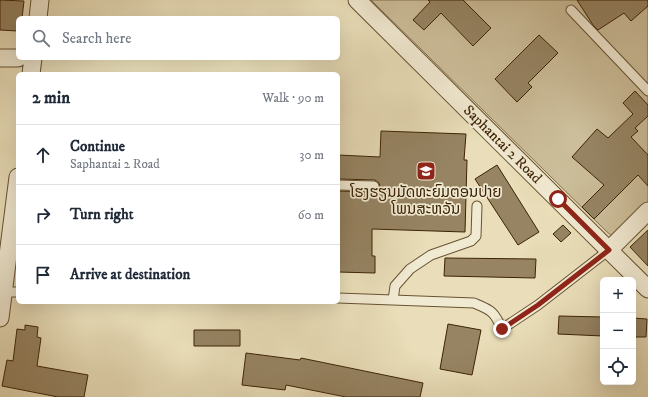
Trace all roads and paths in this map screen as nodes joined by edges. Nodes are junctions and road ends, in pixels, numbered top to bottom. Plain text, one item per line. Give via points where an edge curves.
1 (40, 0) edge
2 (357, 0) edge
3 (571, 10) dead end
4 (38, 16) edge
5 (0, 58) edge
6 (16, 58) edge
7 (33, 60) edge
8 (31, 72) edge
9 (648, 91) edge
10 (340, 185) edge
11 (374, 186) dead end
12 (477, 206) dead end
13 (16, 210) edge
14 (648, 210) edge
15 (609, 250) junction
16 (648, 289) edge
17 (11, 292) edge
18 (340, 298) edge
19 (393, 300) junction
20 (0, 318) edge

1 - 4 street
2 - 15 street, Saphantai 2 Road
3 - 9 lane
5 - 6 street
7 - 8 street
10 - 11 lane
12 - 19 lane via 476,236 471,241 431,255 410,269 396,286
13 - 17 street
14 - 15 street
15 - 16 street, Saphantai 2 Road
15 - 19 lane via 538,305 502,329 490,310 474,303
17 - 20 street
18 - 19 lane

